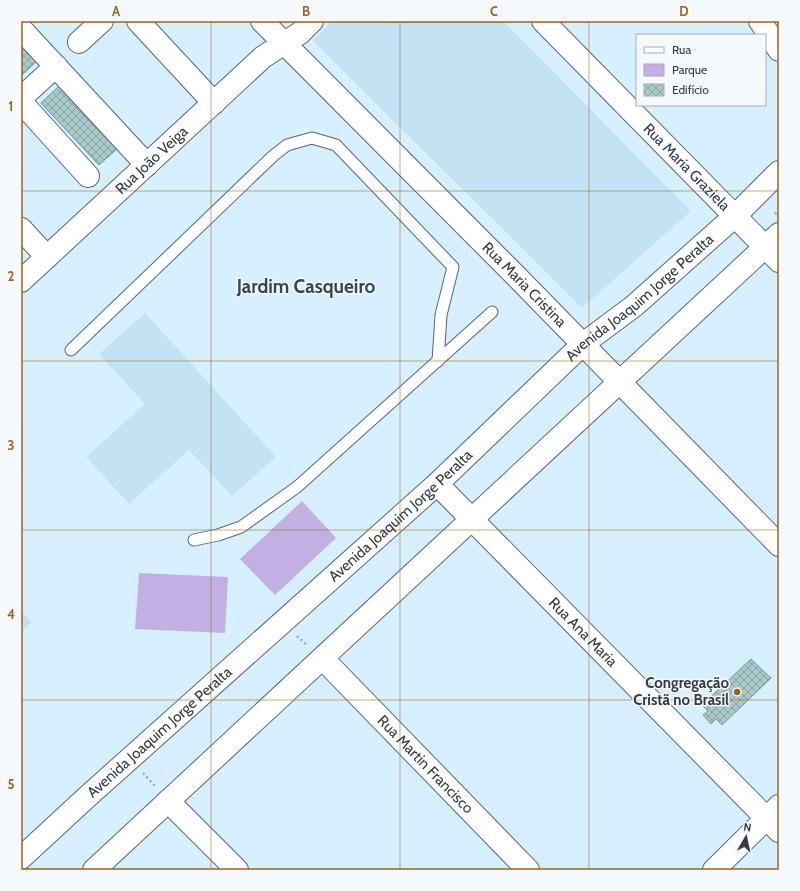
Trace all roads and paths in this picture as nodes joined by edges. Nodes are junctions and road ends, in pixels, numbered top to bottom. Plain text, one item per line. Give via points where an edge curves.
1 (102, 21) edge
2 (138, 21) edge
3 (262, 21) edge
4 (312, 21) edge
5 (544, 21) edge
6 (760, 21) edge
7 (21, 29) edge
8 (79, 42) dead end
9 (285, 43) junction
10 (779, 50) edge
11 (56, 66) junction
12 (21, 98) edge
13 (21, 102) edge
14 (214, 103) junction
15 (147, 164) junction
16 (779, 172) edge
17 (88, 176) dead end
18 (735, 216) junction
19 (21, 229) edge
20 (775, 248) edge
21 (47, 257) junction
22 (21, 281) edge
23 (492, 312) dead end
24 (583, 344) junction
25 (71, 350) dead end
26 (438, 361) junction
27 (621, 382) junction
28 (437, 484) junction
29 (474, 519) junction
30 (194, 540) dead end
31 (779, 545) edge
32 (282, 622) junction
33 (323, 659) junction
34 (130, 759) junction
35 (168, 801) junction
36 (775, 819) edge
37 (21, 858) edge
38 (94, 870) edge
39 (237, 870) edge
40 (528, 870) edge
41 (714, 870) edge

1 - 8 street
2 - 14 street
3 - 9 street, Rua Maria Cristina
4 - 9 street, Rua João Veiga via 300,34
5 - 18 street, Rua Maria Graziela
6 - 10 street
7 - 11 street
9 - 14 street, Rua João Veiga via 264,57
9 - 24 street, Rua Maria Cristina
11 - 12 street
11 - 15 street
13 - 17 street
14 - 15 street, Rua João Veiga
15 - 21 street, Rua João Veiga
16 - 18 street, Avenida Joaquim Jorge Peralta
18 - 20 street, Rua Maria Graziela
18 - 24 street, Avenida Joaquim Jorge Peralta via 634,306
19 - 21 street
20 - 27 street
21 - 22 street, Rua João Veiga
23 - 26 lane
24 - 27 street, Rua Maria Cristina
24 - 28 street, Avenida Joaquim Jorge Peralta
25 - 26 lane via 273,156 287,145 312,138 336,146 453,267 441,315
26 - 30 lane via 297,487 241,527
27 - 29 street
27 - 31 street, Rua Maria Cristina
28 - 29 street, Rua Ana Maria
28 - 32 street, Avenida Joaquim Jorge Peralta
29 - 33 street
29 - 36 street, Rua Ana Maria
32 - 33 path
32 - 34 street, Avenida Joaquim Jorge Peralta
33 - 35 street
33 - 40 street, Rua Martin Francisco
34 - 35 path
34 - 37 street, Avenida Joaquim Jorge Peralta
35 - 38 street
35 - 39 street
36 - 41 street

